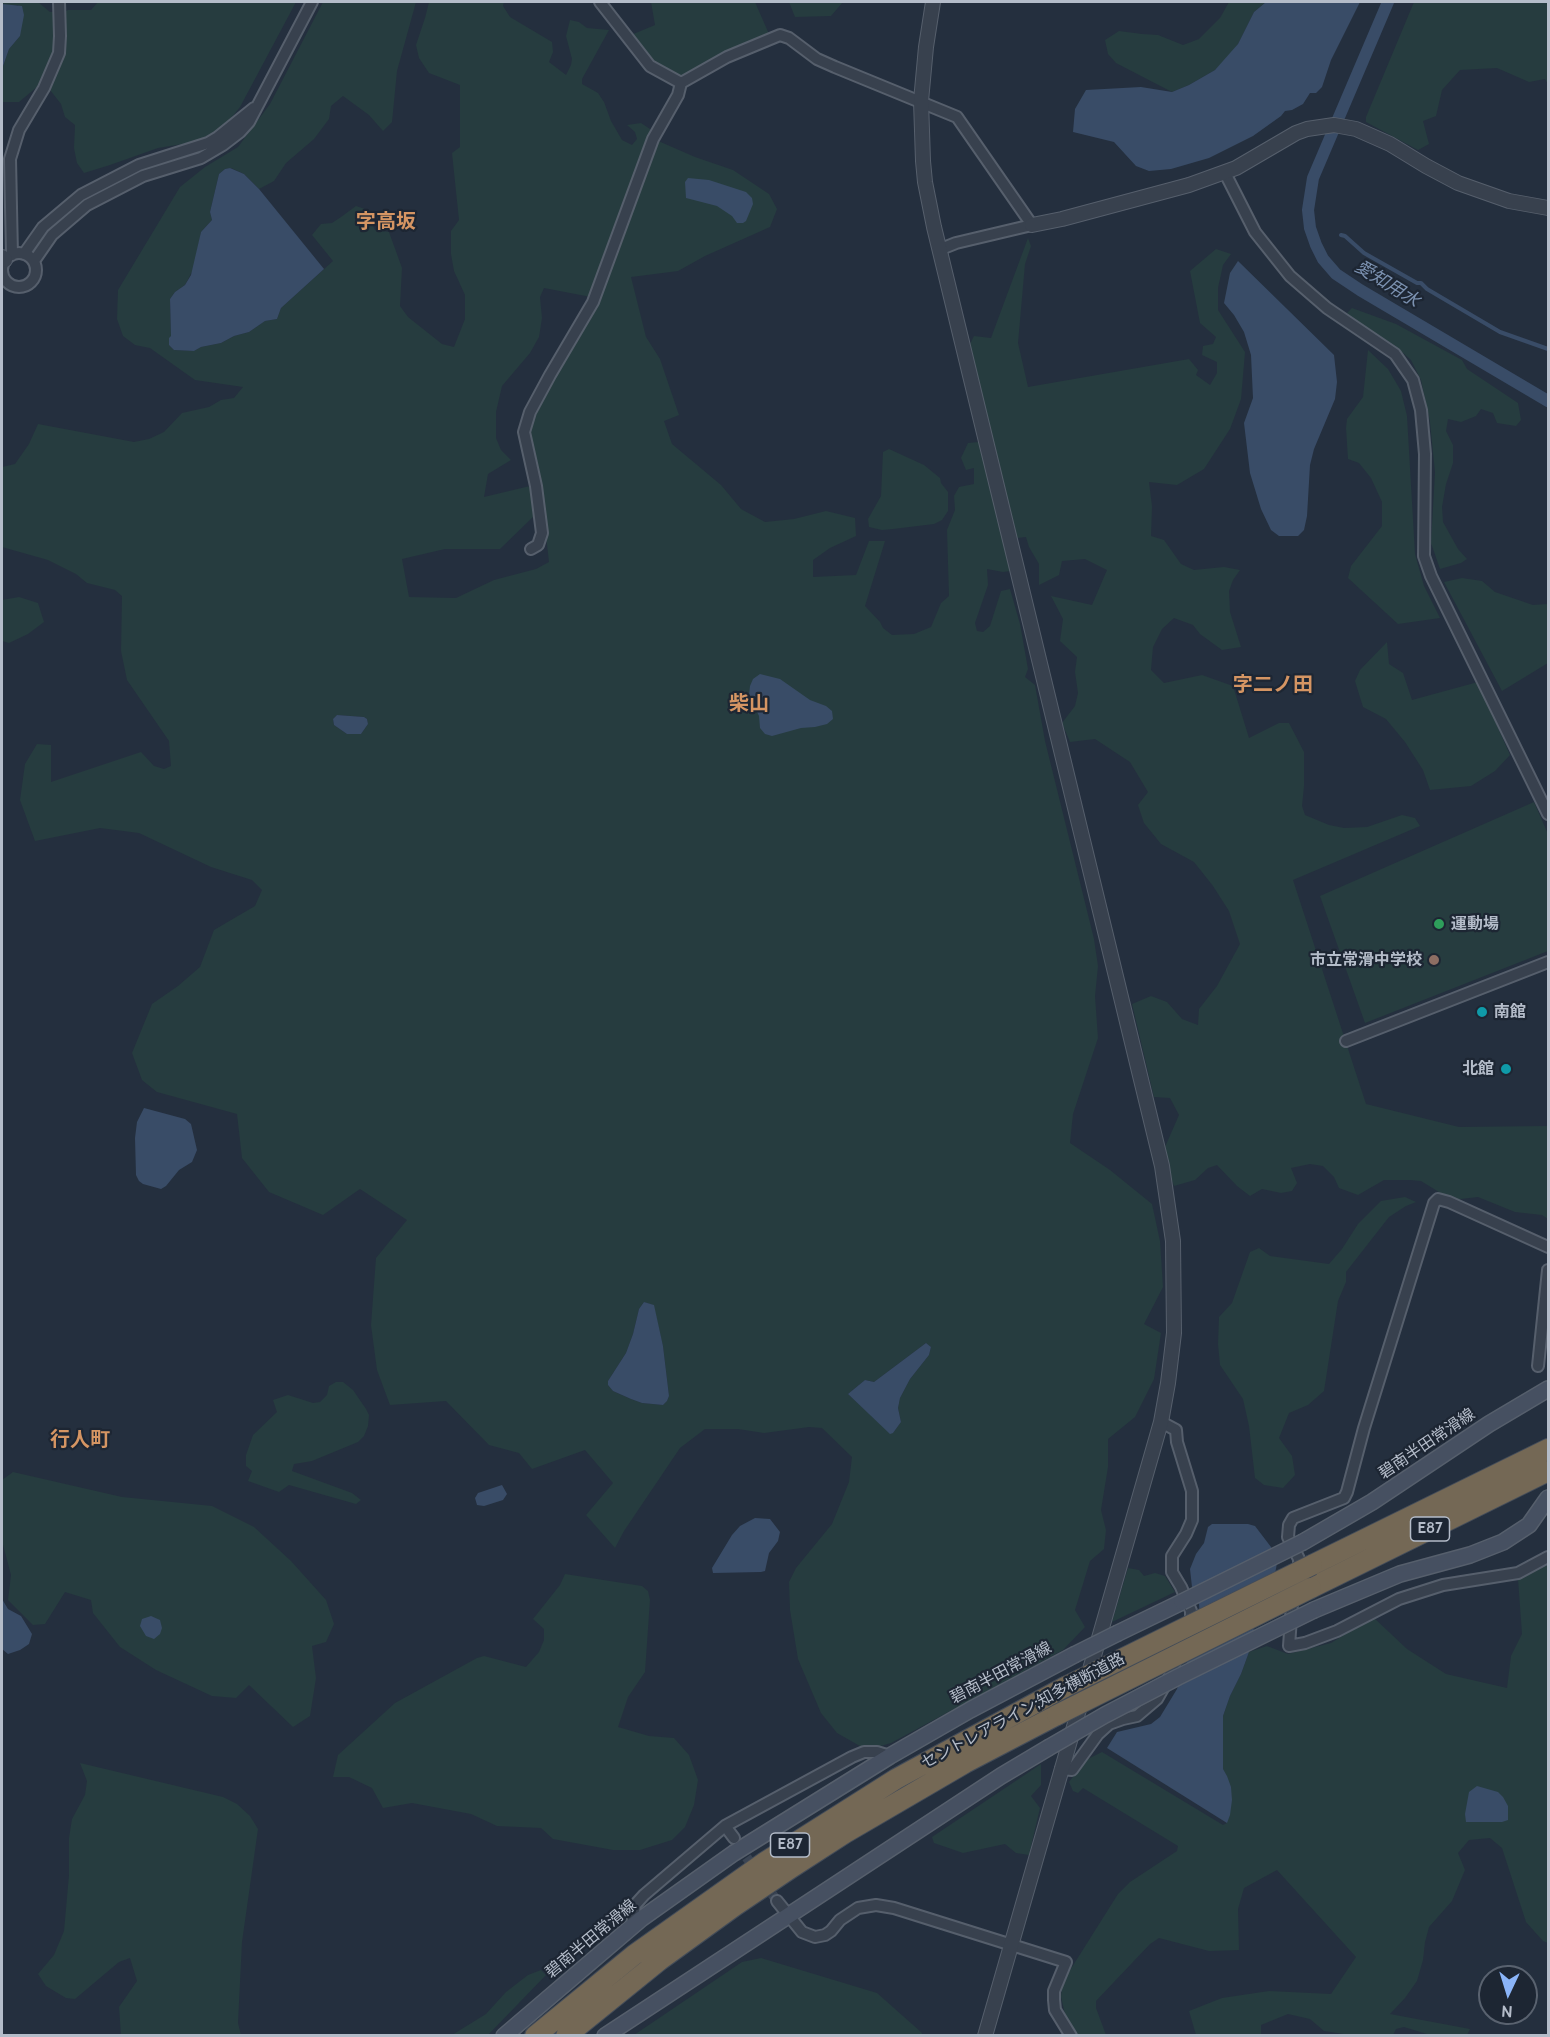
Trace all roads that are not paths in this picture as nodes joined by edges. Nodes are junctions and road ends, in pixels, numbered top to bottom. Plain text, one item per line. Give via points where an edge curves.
1 (59, 2) edge
2 (312, 2) edge
3 (600, 2) edge
4 (933, 2) edge
5 (681, 83) junction
6 (921, 101) junction
7 (257, 106) junction
8 (171, 154) junction
9 (174, 166) junction
10 (129, 169) junction
11 (1225, 173) junction
12 (134, 180) junction
13 (1548, 208) edge
14 (1032, 225) junction
15 (43, 227) junction
16 (52, 235) junction
17 (941, 249) junction
18 (24, 254) junction
19 (6, 257) edge
20 (33, 261) junction
21 (531, 549) dead end
22 (1548, 814) edge
23 (1548, 962) edge
24 (1346, 1041) dead end
25 (1548, 1247) edge
26 (1548, 1270) edge
27 (1538, 1366) dead end
28 (1548, 1389) edge
29 (1161, 1422) junction
30 (1548, 1449) edge
31 (1548, 1471) edge
32 (1548, 1498) edge
33 (1548, 1557) edge
34 (890, 1756) junction
35 (1061, 1769) junction
36 (725, 1826) junction
37 (734, 1838) tunnel mouth
38 (777, 1901) tunnel mouth
39 (788, 1915) junction
40 (632, 1926) junction
41 (1012, 1944) junction
42 (504, 2036) edge
43 (536, 2036) edge
44 (566, 2036) edge
45 (605, 2036) edge
46 (985, 2036) edge
47 (1071, 2036) edge

1 - 19 street via 58,53 44,88 19,130 10,159
2 - 7 street
3 - 5 street via 650,66
4 - 6 street
5 - 6 street via 727,57 780,35 817,59
5 - 21 street via 653,139 593,302 530,412 524,432 542,533 538,545
6 - 14 street via 957,117
6 - 17 street via 925,182
7 - 8 street via 208,143
7 - 9 street via 249,122 223,145 201,158
8 - 9 street
8 - 10 street
9 - 12 street
10 - 12 street
10 - 15 street via 81,195
11 - 13 street via 1296,133 1323,126 1348,127 1390,144 1458,183 1509,201
11 - 14 street
11 - 22 street via 1255,232 1290,276 1327,308 1395,354 1413,380 1421,410 1425,454 1424,556
12 - 16 street via 87,205
14 - 17 street
15 - 16 street
15 - 18 street
16 - 20 street
17 - 29 street via 1162,1166 1173,1241 1173,1333
18 - 19 street
18 - 20 street
19 - 20 street via 3,277 17,288 33,281
23 - 24 street
25 - 33 street via 1449,1202 1438,1198 1434,1203 1347,1492 1344,1498 1293,1518 1289,1525 1288,1537 1299,1559 1289,1646 1338,1631 1399,1599 1443,1585 1518,1573
26 - 27 street
28 - 34 main road, 碧南半田常滑線, bridge via 1303,1542 1074,1655
29 - 35 street
29 - 35 street via 1176,1431 1192,1491 1192,1520 1172,1556 1172,1572 1191,1619 1157,1699 1137,1716 1109,1724 1072,1770
30 - 43 highway, セントレアライン;知多横断道路 / E87, bridge via 1065,1687 896,1779 765,1862 634,1955
31 - 44 highway, セントレアライン;知多横断道路 / E87, bridge via 1057,1715 905,1797 736,1905
32 - 39 main road, bridge via 1529,1525 1503,1542 1400,1574 1314,1610 1105,1715 1001,1776
34 - 36 street via 864,1752 852,1756
34 - 40 main road, 碧南半田常滑線 via 734,1852
35 - 41 street
36 - 37 street
36 - 40 street via 644,1895 635,1905
38 - 39 street
39 - 41 street via 802,1932 820,1937 858,1908 876,1905
39 - 45 main road
40 - 42 main road, 碧南半田常滑線
41 - 46 street
41 - 47 street via 1066,1962 1054,2000 1055,2010

